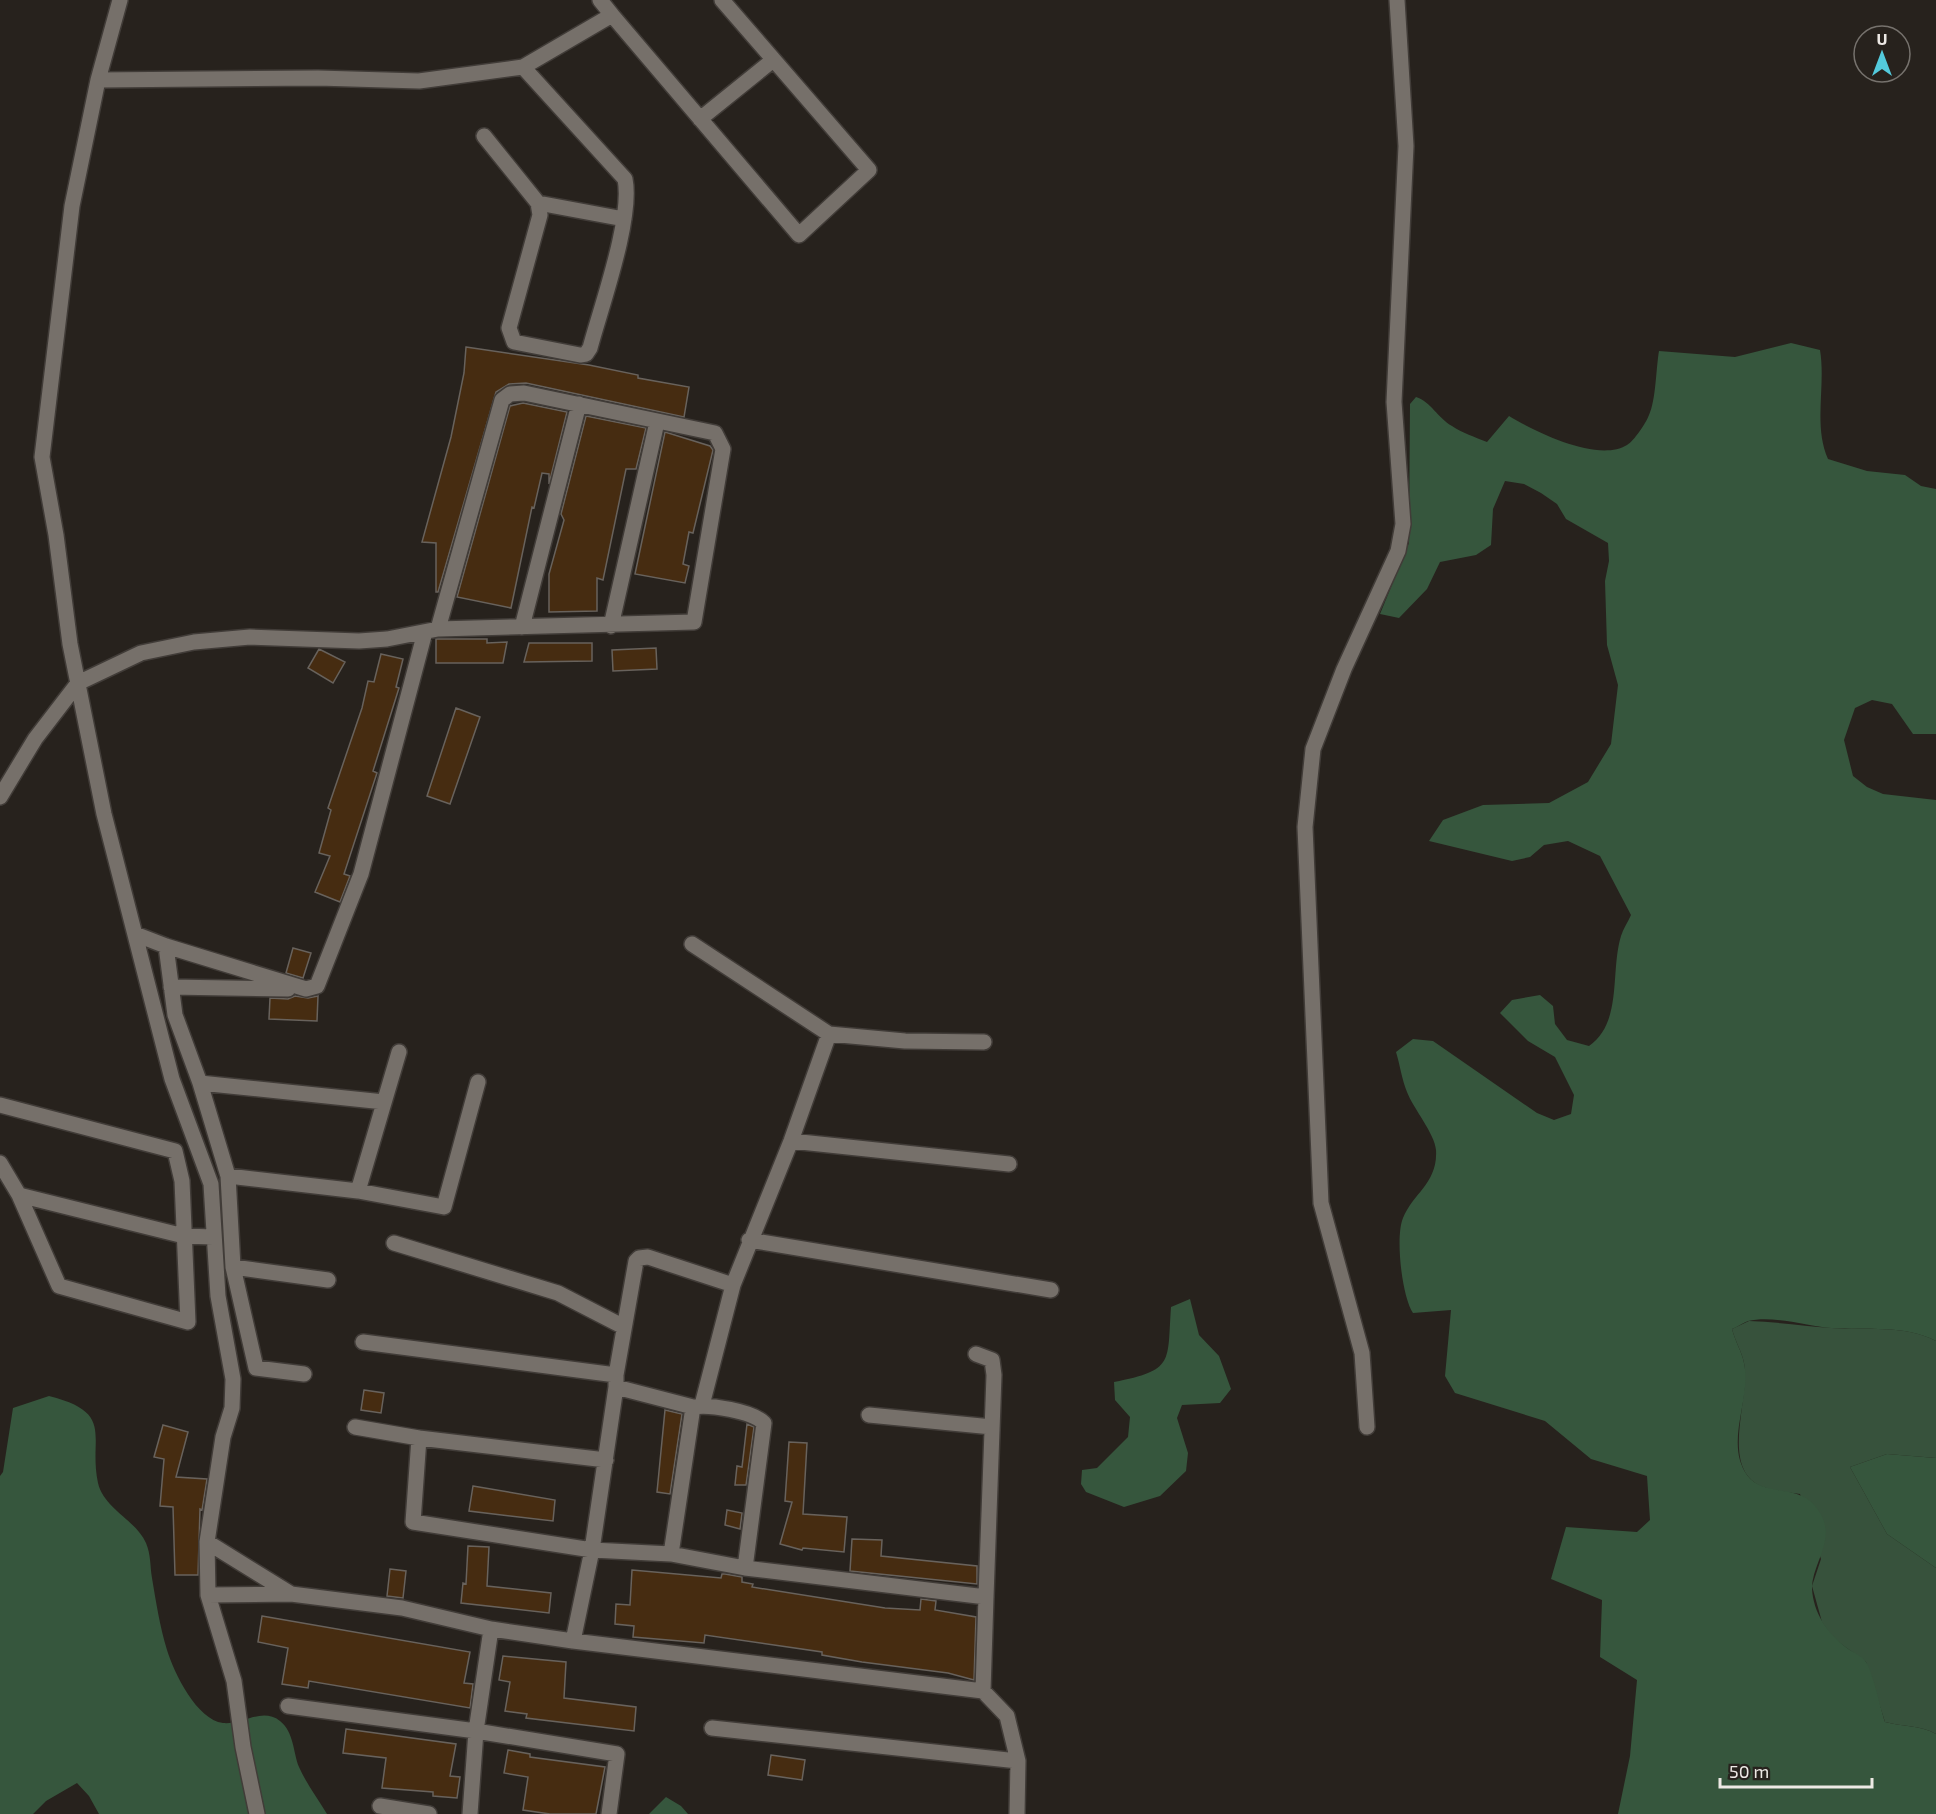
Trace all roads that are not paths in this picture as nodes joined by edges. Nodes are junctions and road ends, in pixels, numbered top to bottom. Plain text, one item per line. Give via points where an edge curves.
1 (120, 0) edge
2 (600, 0) edge
3 (722, 0) edge
4 (1397, 0) edge
5 (612, 15) junction
6 (773, 60) junction
7 (523, 67) junction
8 (98, 80) junction
9 (700, 119) junction
10 (484, 136) dead end
11 (538, 203) junction
12 (624, 219) junction
13 (579, 404) junction
14 (657, 422) junction
15 (611, 626) junction
16 (522, 627) junction
17 (431, 630) junction
18 (78, 683) junction
19 (0, 797) edge
20 (135, 934) junction
21 (692, 944) dead end
22 (166, 946) junction
23 (171, 987) junction
24 (306, 989) junction
25 (829, 1034) junction
26 (984, 1042) dead end
27 (399, 1052) dead end
28 (478, 1082) dead end
29 (200, 1083) junction
30 (384, 1101) junction
31 (0, 1104) edge
32 (791, 1141) junction
33 (0, 1163) edge
34 (1009, 1164) dead end
35 (228, 1176) junction
36 (358, 1191) junction
37 (19, 1195) junction
38 (184, 1236) junction
39 (213, 1237) junction
40 (749, 1240) junction
41 (394, 1243) dead end
42 (233, 1267) junction
43 (328, 1280) dead end
44 (733, 1285) junction
45 (1051, 1290) dead end
46 (624, 1327) junction
47 (363, 1342) dead end
48 (976, 1354) dead end
49 (304, 1374) dead end
50 (616, 1381) junction
51 (698, 1406) junction
52 (869, 1415) dead end
53 (355, 1427) dead end
54 (992, 1427) junction
55 (1367, 1427) dead end
56 (419, 1438) junction
57 (606, 1460) junction
58 (207, 1542) junction
59 (592, 1550) junction
60 (671, 1554) junction
61 (745, 1568) junction
62 (291, 1594) junction
63 (208, 1595) junction
64 (986, 1597) junction
65 (491, 1629) junction
66 (573, 1641) junction
67 (983, 1691) junction
68 (288, 1706) dead end
69 (712, 1728) dead end
70 (476, 1731) junction
71 (1018, 1761) junction
72 (380, 1806) dead end
73 (257, 1814) edge
74 (429, 1814) edge
75 (470, 1814) edge
76 (609, 1814) edge
77 (1017, 1814) edge

1 - 8 street
2 - 5 street
3 - 6 street
4 - 55 street via 1406,146 1394,402 1403,524 1398,551 1344,669 1313,749 1305,827 1321,1203 1362,1353
5 - 7 street
5 - 9 street
6 - 9 street
6 - 9 street via 869,170 799,235
7 - 8 street via 418,81
7 - 12 street via 625,179
8 - 18 street via 69,224 42,457
10 - 11 street
11 - 12 street
11 - 12 street via 539,223 508,328 510,337 514,342 580,355 591,348
13 - 14 street
13 - 16 street
13 - 17 street via 524,393 502,399
14 - 15 street
14 - 15 street via 716,433 723,449 696,620
15 - 16 street
16 - 17 street
17 - 18 street via 359,641 250,637 194,642 141,653
17 - 24 street via 361,874 319,983
18 - 19 street via 35,739
18 - 20 street via 104,814
20 - 22 street
20 - 39 street via 172,1079 211,1184
21 - 25 street
22 - 23 street
22 - 24 street
23 - 24 street
23 - 29 street via 175,1015
25 - 26 street via 905,1041
25 - 32 street
27 - 30 street
28 - 36 street via 444,1207
29 - 30 street
29 - 35 street
30 - 36 street
31 - 38 street via 175,1150 182,1181
32 - 34 street
32 - 40 street
33 - 37 street
35 - 36 street
35 - 42 street
37 - 38 street
37 - 38 street via 59,1286 188,1322
38 - 39 street
39 - 58 street via 233,1389
40 - 44 street
40 - 45 street
41 - 46 street via 558,1293
42 - 43 street
42 - 49 street via 256,1368
44 - 46 street via 648,1257 639,1258 634,1266
44 - 51 street
46 - 50 street
47 - 50 street
48 - 54 street via 992,1360
50 - 51 street
50 - 57 street
51 - 60 street
51 - 61 street via 753,1415 764,1423
52 - 54 street
53 - 56 street
54 - 64 street
56 - 57 street
56 - 59 street via 413,1522
57 - 59 street
58 - 62 street
58 - 63 street
59 - 60 street
59 - 66 street
60 - 61 street
61 - 64 street
62 - 63 street
62 - 65 street via 402,1608
63 - 73 street via 234,1681
64 - 67 street
65 - 66 street
65 - 70 street
66 - 67 street
67 - 71 street via 1007,1716
68 - 70 street
69 - 71 street
70 - 75 street
70 - 76 street via 617,1754
71 - 77 street
72 - 74 street

